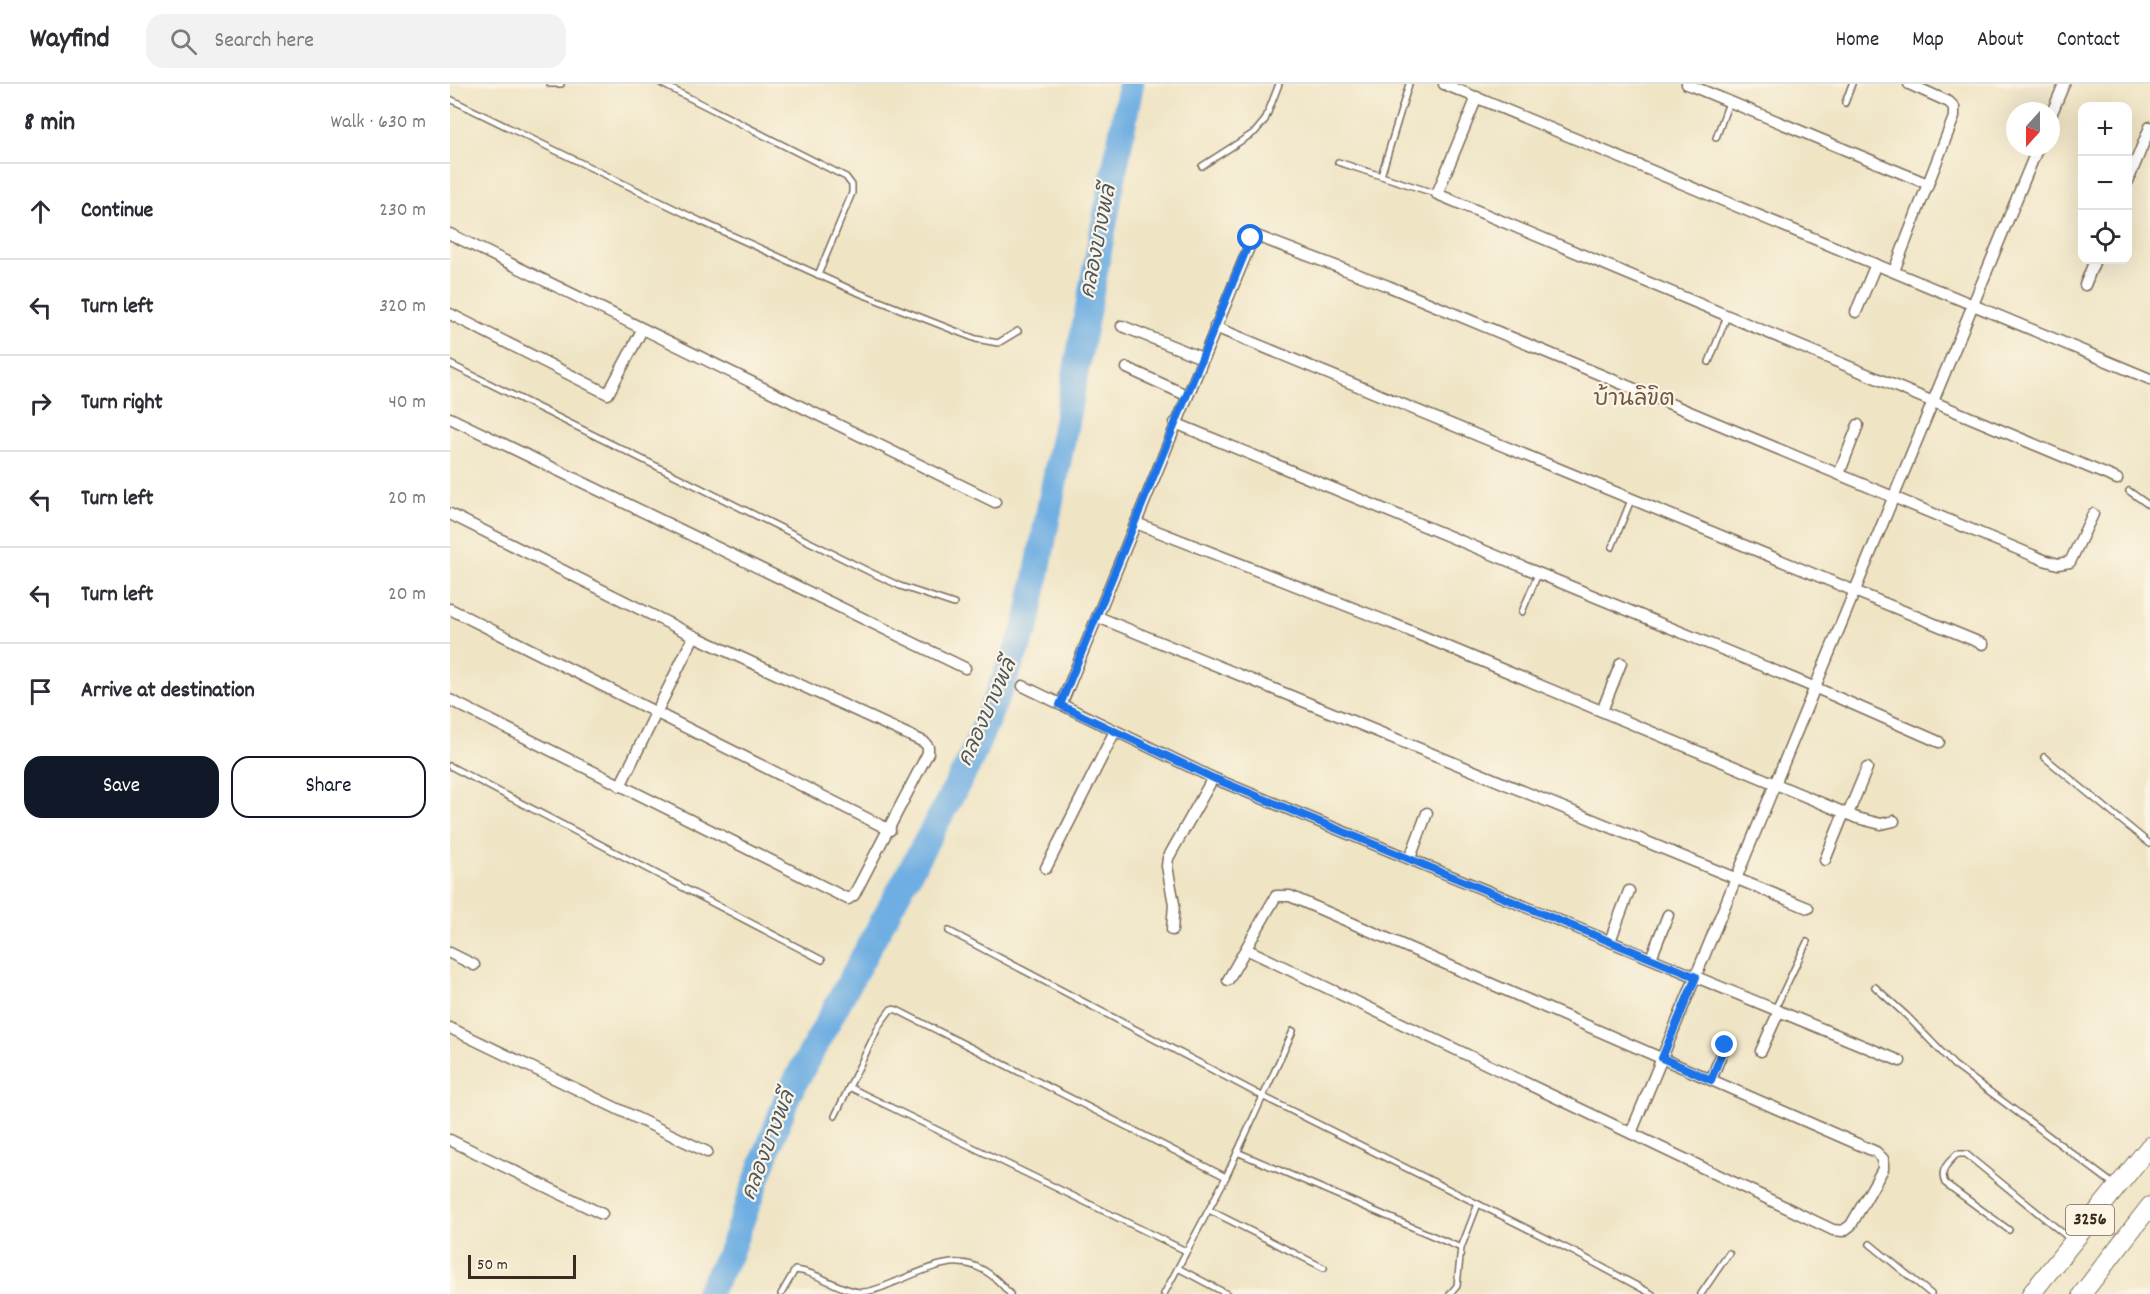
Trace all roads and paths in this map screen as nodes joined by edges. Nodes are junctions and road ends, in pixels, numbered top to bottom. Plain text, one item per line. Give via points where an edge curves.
1 (550, 84) edge
2 (561, 84) edge
3 (662, 84) edge
4 (1279, 84) edge
5 (1409, 84) edge
6 (1444, 84) edge
7 (1687, 84) edge
8 (1852, 84) edge
9 (1909, 84) edge
10 (2064, 84) edge
11 (1477, 97) junction
12 (450, 99) edge
13 (1729, 102) junction
14 (2056, 102) edge
15 (1845, 103) dead end
16 (2150, 127) edge
17 (1716, 138) dead end
18 (2034, 156) edge
19 (1338, 162) dead end
20 (1202, 166) dead end
21 (2132, 170) edge
22 (1381, 176) junction
23 (1928, 184) junction
24 (1437, 194) junction
25 (450, 234) edge
26 (1876, 264) junction
27 (2093, 264) edge
28 (1894, 271) junction
29 (818, 275) junction
30 (2085, 285) dead end
31 (1973, 306) junction
32 (1856, 312) dead end
33 (450, 314) edge
34 (1727, 314) junction
35 (1122, 326) dead end
36 (1215, 327) junction
37 (642, 330) junction
38 (1018, 331) dead end
39 (1202, 358) junction
40 (1709, 362) dead end
41 (450, 364) edge
42 (1127, 368) dead end
43 (2150, 379) edge
44 (1186, 395) junction
45 (1933, 403) junction
46 (450, 418) edge
47 (1175, 423) junction
48 (1858, 425) dead end
49 (1839, 474) junction
50 (2117, 479) dead end
51 (2129, 491) dead end
52 (1894, 496) junction
53 (1631, 500) junction
54 (995, 502) dead end
55 (2150, 506) edge
56 (2093, 513) dead end
57 (450, 514) edge
58 (1136, 523) junction
59 (1612, 547) dead end
60 (1538, 574) junction
61 (1855, 592) junction
62 (954, 604) dead end
63 (450, 609) edge
64 (1522, 612) dead end
65 (1098, 617) junction
66 (694, 636) junction
67 (1983, 644) dead end
68 (1621, 663) dead end
69 (965, 668) dead end
70 (1023, 686) dead end
71 (1816, 688) junction
72 (450, 700) edge
73 (1060, 705) junction
74 (1602, 711) junction
75 (657, 715) junction
76 (1115, 731) junction
77 (1939, 742) dead end
78 (2044, 757) dead end
79 (450, 766) edge
80 (1867, 768) dead end
81 (1213, 778) junction
82 (1777, 783) junction
83 (620, 786) junction
84 (1427, 813) dead end
85 (1846, 814) junction
86 (1894, 821) dead end
87 (890, 830) junction
88 (2150, 844) edge
89 (1410, 858) junction
90 (1825, 860) dead end
91 (1046, 868) dead end
92 (1737, 879) junction
93 (1629, 891) dead end
94 (1808, 908) dead end
95 (1668, 915) dead end
96 (1172, 930) dead end
97 (949, 932) dead end
98 (1610, 941) junction
99 (1807, 942) dead end
100 (1246, 949) junction
101 (450, 952) edge
102 (1651, 958) junction
103 (822, 960) dead end
104 (474, 965) dead end
105 (1696, 977) junction
106 (1228, 980) dead end
107 (1875, 987) dead end
108 (1777, 1010) junction
109 (450, 1028) edge
110 (1293, 1031) dead end
111 (1725, 1045) dead end
112 (1761, 1051) dead end
113 (1662, 1058) junction
114 (1900, 1061) dead end
115 (1711, 1080) junction
116 (849, 1087) junction
117 (1262, 1096) junction
118 (836, 1116) dead end
119 (1631, 1133) junction
120 (450, 1140) edge
121 (2150, 1146) edge
122 (707, 1152) dead end
123 (1237, 1152) junction
124 (1226, 1177) junction
125 (2117, 1186) junction
126 (1478, 1204) junction
127 (2150, 1206) edge
128 (1209, 1210) junction
129 (602, 1214) dead end
130 (2009, 1230) dead end
131 (2073, 1242) junction
132 (1870, 1244) dead end
133 (1461, 1248) junction
134 (1186, 1251) junction
135 (1729, 1253) dead end
136 (1178, 1268) junction
137 (1324, 1268) dead end
138 (781, 1294) edge
139 (1010, 1294) edge
140 (1164, 1294) edge
141 (1227, 1294) edge
142 (1450, 1294) edge
143 (1652, 1294) edge
144 (1701, 1294) edge
145 (1931, 1294) edge
146 (2031, 1294) edge
147 (2082, 1294) edge

1 - 2 lane
3 - 29 lane via 846,177 852,193
4 - 20 lane via 1265,120 1255,132
5 - 22 lane
6 - 11 street
7 - 13 street
8 - 15 lane
9 - 23 street via 1954,107 1954,117
10 - 14 street
11 - 24 street
11 - 26 street
12 - 29 lane
13 - 17 lane
13 - 23 street
16 - 21 street
18 - 31 street
19 - 22 lane
22 - 24 lane
23 - 28 street
24 - 34 street
25 - 37 street
26 - 28 street
26 - 32 street
27 - 30 street
28 - 31 street
29 - 38 lane via 976,339 998,343
31 - 43 street
31 - 45 street
33 - 37 street via 608,394
34 - 40 lane
34 - 45 street
35 - 39 street
36 - 39 street
36 - 49 street via 1251,238 1258,234
36 - 53 street
37 - 54 street
39 - 44 street
41 - 62 lane via 870,572
42 - 44 street
44 - 47 street
45 - 50 street
45 - 52 street
46 - 69 street
47 - 58 street
47 - 60 street
48 - 49 street
49 - 52 street
51 - 55 lane
52 - 56 street via 2058,564 2070,562
52 - 61 street
53 - 59 lane
53 - 61 street
57 - 66 street
58 - 65 street
58 - 74 street
60 - 64 lane
60 - 71 street
61 - 67 street
61 - 71 street
63 - 75 street
65 - 73 street
65 - 92 street
66 - 75 street
66 - 87 street via 924,742 928,753
68 - 74 street
70 - 73 street
71 - 77 street
71 - 82 street
72 - 83 street
73 - 76 street
74 - 82 street
75 - 83 street
75 - 87 street
76 - 81 street
76 - 91 street
78 - 88 lane
79 - 103 lane
80 - 85 street
81 - 89 street
81 - 96 street via 1168,858 1174,904
82 - 85 street
82 - 92 street
83 - 87 street via 848,899 854,895
84 - 89 street
85 - 86 street via 1881,824
85 - 90 street
89 - 98 street
92 - 94 street
92 - 105 street
93 - 98 street
95 - 102 street
97 - 117 lane
98 - 102 street
99 - 108 lane
100 - 106 street
100 - 113 street via 1276,896 1283,894
100 - 119 street
101 - 104 street
102 - 105 street
105 - 108 street
105 - 113 street
107 - 125 lane via 1954,1065
108 - 112 street
108 - 114 street
109 - 122 street
110 - 117 lane
111 - 115 street
113 - 115 street
113 - 119 street
115 - 119 street via 1876,1152 1883,1160 1883,1169 1851,1225 1843,1231 1833,1230
116 - 118 lane
116 - 124 lane via 880,1024 891,1009 897,1010
116 - 134 lane
117 - 123 lane
117 - 126 lane
120 - 129 street
121 - 125 main road, 3256
123 - 124 lane
123 - 133 lane
124 - 128 lane
125 - 131 main road, 3256
126 - 133 lane
126 - 143 lane
127 - 147 main road, 3256
128 - 134 lane
128 - 137 lane
130 - 131 lane via 1945,1183 1944,1167 1957,1154 1966,1154
131 - 146 main road, 3256
132 - 145 lane
133 - 142 lane via 1457,1286
134 - 136 lane
135 - 144 lane
136 - 140 lane
136 - 141 lane
138 - 139 lane via 795,1270 808,1271 861,1292 930,1268 957,1263 975,1264 996,1277

